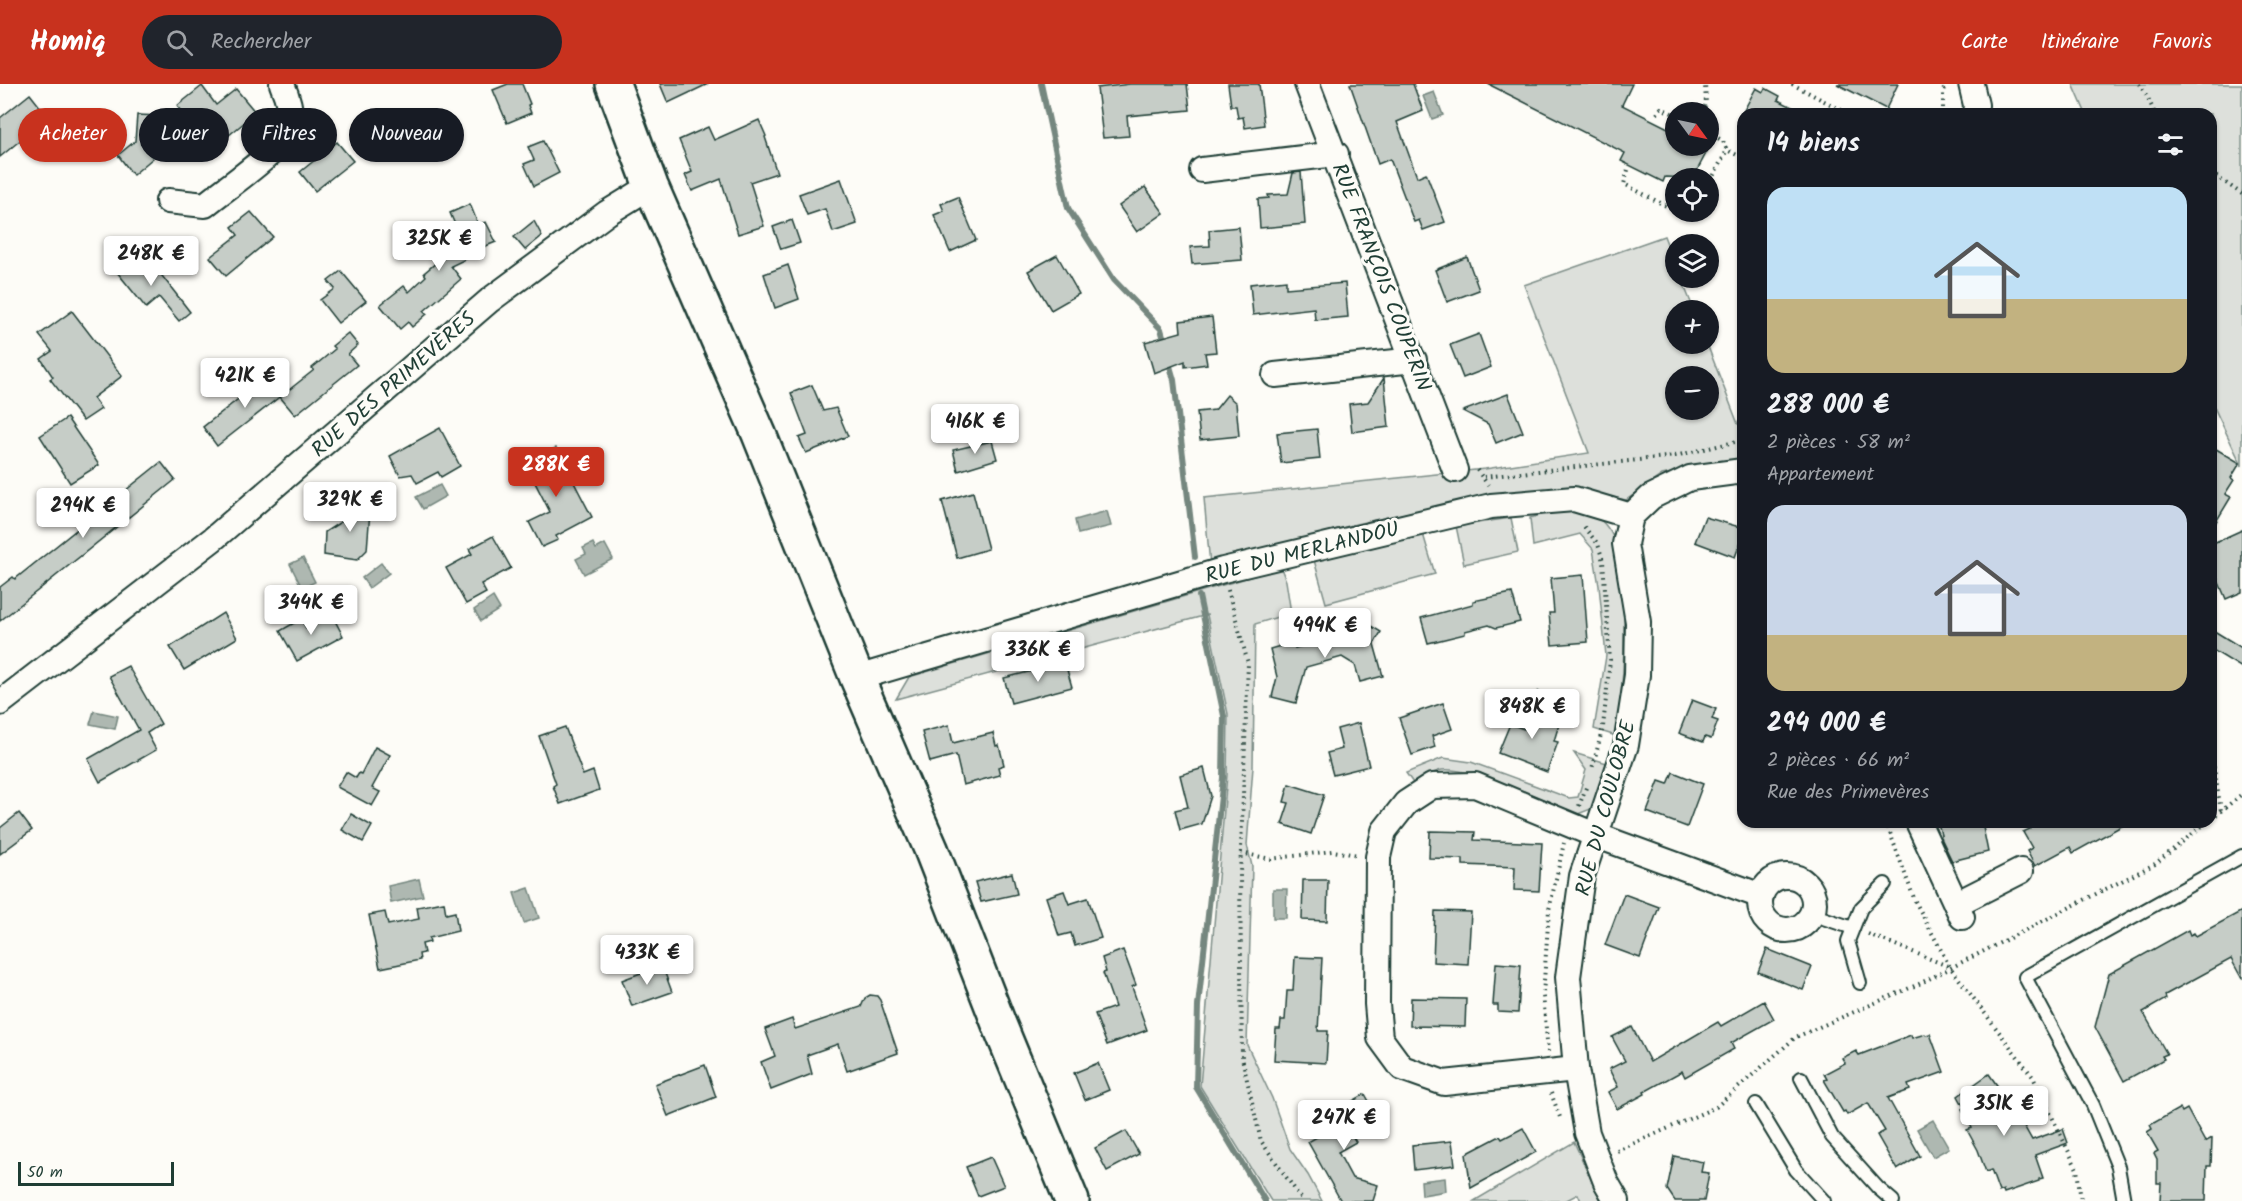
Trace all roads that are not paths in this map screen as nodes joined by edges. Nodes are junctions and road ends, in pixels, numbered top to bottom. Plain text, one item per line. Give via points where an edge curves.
1 (282, 84) edge
2 (613, 84) edge
3 (1307, 84) edge
4 (1971, 84) edge
5 (1976, 108) edge
6 (1336, 154) junction
7 (1202, 170) dead end
8 (651, 186) junction
9 (168, 201) dead end
10 (1414, 360) junction
11 (1275, 375) dead end
12 (1455, 470) road end
13 (1737, 472) edge
14 (1632, 516) junction
15 (857, 678) junction
16 (0, 703) edge
17 (1921, 828) edge
18 (1594, 835) junction
19 (2242, 856) edge
20 (2021, 871) dead end
21 (1884, 884) dead end
22 (1761, 896) junction
23 (1811, 914) junction
24 (1853, 928) junction
25 (1860, 982) dead end
26 (1576, 1069) junction
27 (1801, 1078) dead end
28 (1756, 1104) dead end
29 (1072, 1201) edge
30 (1617, 1201) edge
31 (1824, 1201) edge
32 (1893, 1201) edge
33 (2124, 1201) edge

1 - 9 street via 288,100 290,128 281,143 205,205
2 - 8 main road
3 - 6 street, RUE FRANÇOIS COUPERIN
4 - 5 street
6 - 7 street
6 - 10 street, RUE FRANÇOIS COUPERIN
8 - 15 main road via 759,434
8 - 16 street, RUE DES PRIMEVÈRES via 607,213 490,300 213,539
10 - 11 street
10 - 12 street, RUE FRANÇOIS COUPERIN
13 - 14 street via 1690,478 1651,497
14 - 15 street, RUE DU MERLANDOU via 1574,499 1491,506 1223,570
14 - 18 street, RUE DU COULOBRE via 1624,544 1638,622 1637,675 1626,745
15 - 29 main road via 931,849
17 - 20 street via 1959,910
18 - 22 street
18 - 26 street, RUE DU COULOBRE via 1582,876 1568,977
18 - 26 street via 1475,785 1432,786 1406,803 1384,831 1378,858 1380,1038 1402,1068 1443,1083
19 - 33 lane via 2025,977 2093,1105 2118,1167
21 - 24 lane via 1861,909
22 - 23 street via 1762,913 1774,927 1799,927
22 - 23 street via 1778,877 1796,878 1810,888 1814,905
23 - 24 lane
24 - 25 lane via 1848,941
26 - 30 street, RUE DU COULOBRE via 1587,1133
27 - 32 lane via 1833,1137
28 - 31 lane via 1796,1170

